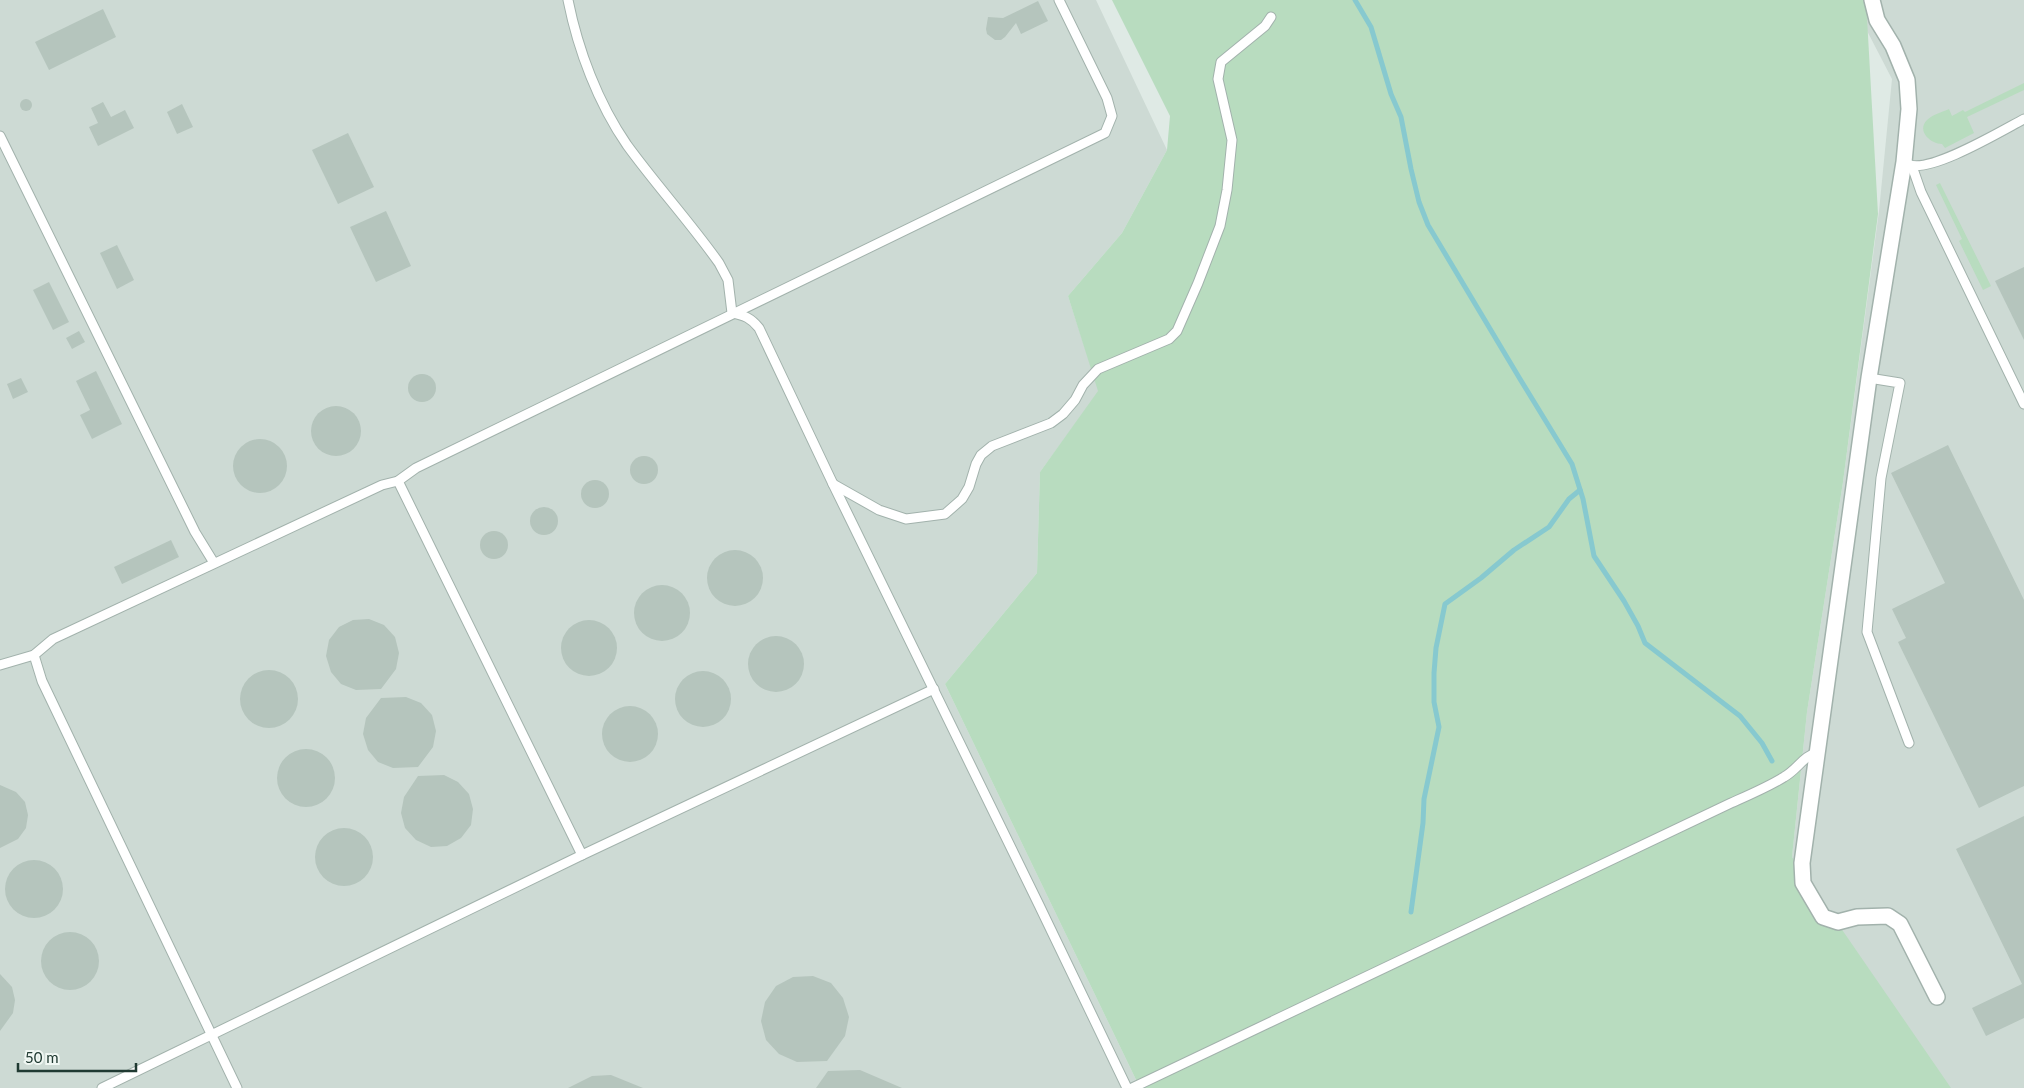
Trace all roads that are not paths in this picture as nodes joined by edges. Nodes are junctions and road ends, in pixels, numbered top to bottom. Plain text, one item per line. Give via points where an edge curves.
1 (568, 0) edge
2 (1059, 0) edge
3 (1872, 0) edge
4 (1271, 17) dead end
5 (2024, 119) edge
6 (0, 136) edge
7 (1908, 164) junction
8 (732, 313) junction
9 (1869, 378) junction
10 (2024, 404) edge
11 (398, 481) junction
12 (832, 484) junction
13 (214, 563) junction
14 (34, 655) junction
15 (0, 665) edge
16 (934, 689) junction
17 (1910, 743) dead end
18 (1818, 752) junction
19 (582, 855) junction
20 (1937, 997) dead end
21 (210, 1035) junction
22 (102, 1088) edge
23 (237, 1088) edge
24 (1127, 1088) edge
25 (1132, 1088) edge

1 - 8 lane via 592,81 611,118 627,144 719,263 728,280
2 - 8 lane via 1107,98 1112,116 1104,133
3 - 7 street via 1877,20 1907,80
4 - 12 lane via 1265,26 1221,62 1218,79 1232,140 1227,190 1220,226 1177,331 1169,339 1098,370 1063,414 1051,423 1004,441 981,455 962,499 945,514 906,519 880,510
5 - 7 lane via 1938,162
6 - 13 lane via 195,532
7 - 9 street
7 - 10 lane
8 - 11 lane via 416,468
8 - 12 lane via 744,316 759,328
9 - 17 lane via 1900,383 1881,478 1867,632
9 - 18 street
11 - 13 lane via 382,485
11 - 19 lane
12 - 16 lane
13 - 14 lane via 54,639
14 - 15 lane
14 - 21 lane via 42,681
16 - 19 lane
16 - 24 lane
18 - 20 street via 1802,863 1803,883 1823,917 1838,922 1857,917 1888,916 1900,924
18 - 25 lane via 1808,755 1785,777
19 - 21 lane
21 - 22 lane
21 - 23 lane

